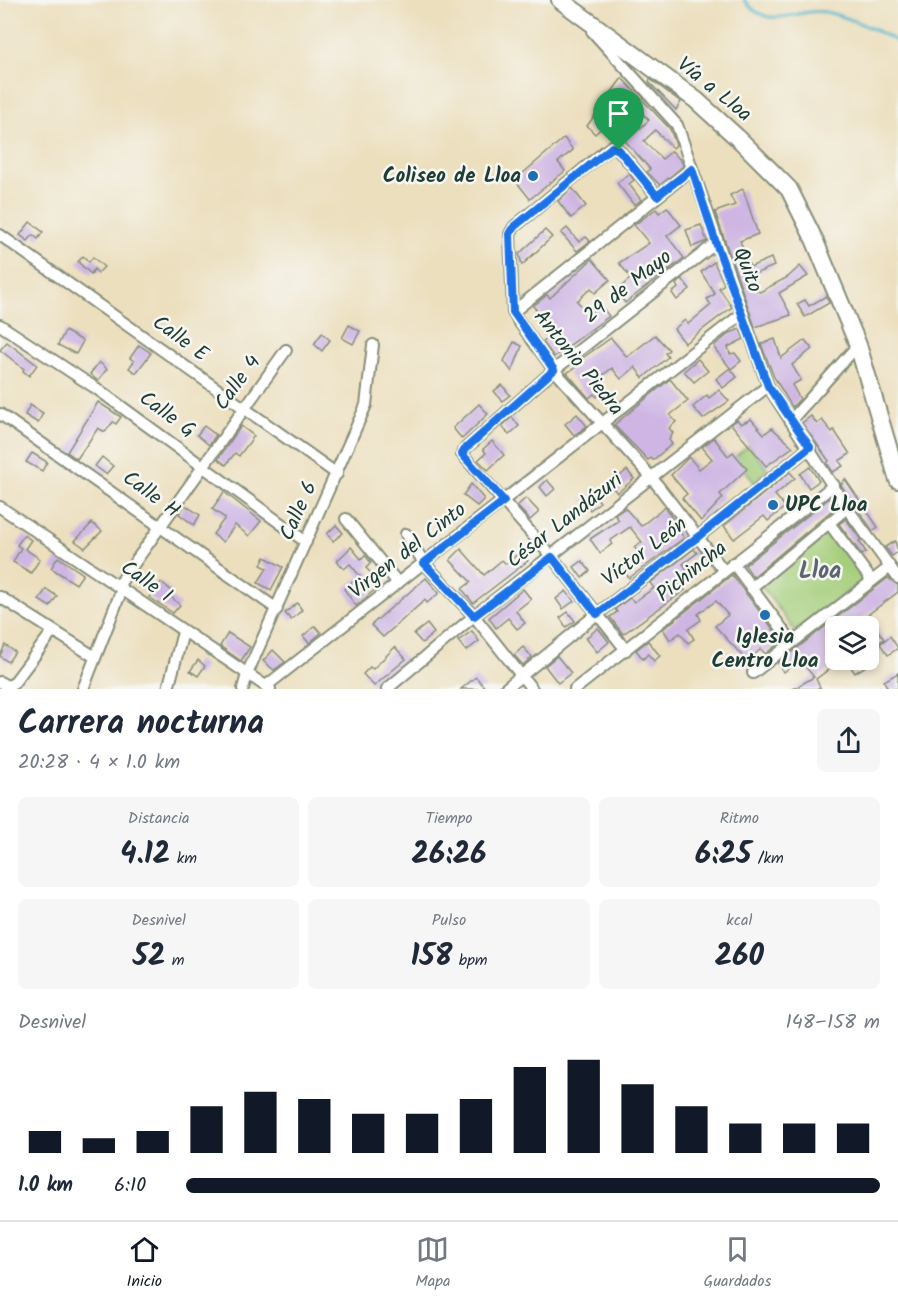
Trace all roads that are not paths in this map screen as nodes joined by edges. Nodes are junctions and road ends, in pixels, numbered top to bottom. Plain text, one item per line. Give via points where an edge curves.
1 (560, 0) edge
2 (576, 12) junction
3 (692, 169) junction
4 (657, 196) junction
5 (0, 235) edge
6 (716, 243) junction
7 (513, 312) junction
8 (743, 313) junction
9 (0, 325) edge
10 (373, 345) dead end
11 (858, 345) junction
12 (286, 350) dead end
13 (554, 370) junction
14 (768, 386) junction
15 (244, 409) junction
16 (0, 414) edge
17 (792, 419) junction
18 (602, 426) junction
19 (810, 447) junction
20 (202, 465) junction
21 (337, 474) junction
22 (652, 478) junction
23 (898, 480) edge
24 (834, 485) junction
25 (504, 501) junction
26 (0, 507) edge
27 (847, 508) junction
28 (346, 519) dead end
29 (829, 523) junction
30 (160, 526) junction
31 (406, 534) dead end
32 (699, 536) junction
33 (306, 542) junction
34 (552, 557) junction
35 (424, 563) junction
36 (733, 563) junction
37 (890, 567) junction
38 (724, 571) junction
39 (898, 578) edge
40 (872, 581) junction
41 (398, 584) junction
42 (120, 587) junction
43 (751, 588) junction
44 (0, 597) edge
45 (277, 609) junction
46 (597, 614) junction
47 (474, 616) junction
48 (53, 631) junction
49 (183, 632) junction
50 (792, 642) junction
51 (626, 650) junction
52 (95, 657) junction
53 (753, 673) dead end
54 (247, 674) junction
55 (521, 676) junction
56 (0, 682) edge
57 (268, 688) edge
58 (83, 689) edge
59 (168, 689) edge
60 (243, 689) edge
61 (387, 689) edge
62 (505, 689) edge
63 (532, 689) edge
64 (574, 689) edge

1 - 2 street, Vía a Lloa
2 - 3 street, Quito via 676,125
2 - 11 street, Vía a Lloa via 696,100 789,189
3 - 4 street
3 - 6 street, Quito
4 - 7 street
4 - 7 street, Antonio Piedra via 619,150 608,148 514,227 510,234
5 - 15 street, Calle E
6 - 8 street, Quito
6 - 13 street, 29 de Mayo
7 - 13 street, Antonio Piedra
8 - 14 street, Quito
8 - 18 street, Virgen del Cinto
9 - 20 street, Calle G
10 - 21 street, Calle 6 via 366,405
11 - 17 street
11 - 23 street, Vía a Lloa
12 - 15 street, Calle 4
13 - 18 street, Antonio Piedra
13 - 25 street, 29 de Mayo via 462,454
14 - 17 street, Quito
14 - 22 street, César Landázuri
15 - 20 street, Calle 4
15 - 21 street, Calle E
16 - 30 street, Calle H
17 - 19 street, Quito
18 - 22 street, Antonio Piedra
18 - 25 street, Virgen del Cinto
19 - 24 street, Quito
19 - 32 street, Víctor León
20 - 30 street, Calle 4
20 - 33 street, Calle G
21 - 33 street, Calle 6
22 - 32 street, Antonio Piedra
22 - 34 street, César Landázuri
24 - 27 street, Quito
24 - 36 street, Pichincha
25 - 34 street
25 - 35 street, Virgen del Cinto
26 - 42 street, Calle I
27 - 29 street
27 - 37 street, Quito
28 - 41 street
29 - 40 street
29 - 43 street
30 - 42 street, Calle 4
30 - 45 street, Calle H
31 - 35 street
32 - 38 street, Antonio Piedra
32 - 46 street, Víctor León
33 - 45 street, Calle 6
34 - 46 street
34 - 47 street, César Landázuri
35 - 41 street, Virgen del Cinto
35 - 47 street
36 - 38 street, Pichincha
36 - 43 street
37 - 39 street, Quito
37 - 40 street
38 - 51 street, Pichincha
40 - 50 street
41 - 57 street, Virgen del Cinto
42 - 49 street, Calle I
42 - 52 street, Calle 4
43 - 50 street
44 - 48 street
45 - 54 street, Calle 6
46 - 51 street
46 - 55 street, Víctor León
47 - 55 street
47 - 61 street, César Landázuri
48 - 52 street
48 - 56 street via 13,684
49 - 54 street, Calle I
49 - 59 street
50 - 53 street
51 - 64 street, Pichincha
52 - 58 street, Calle 4
54 - 57 street, Calle I
54 - 60 street, Calle 6
55 - 62 street, Víctor León
55 - 63 street

